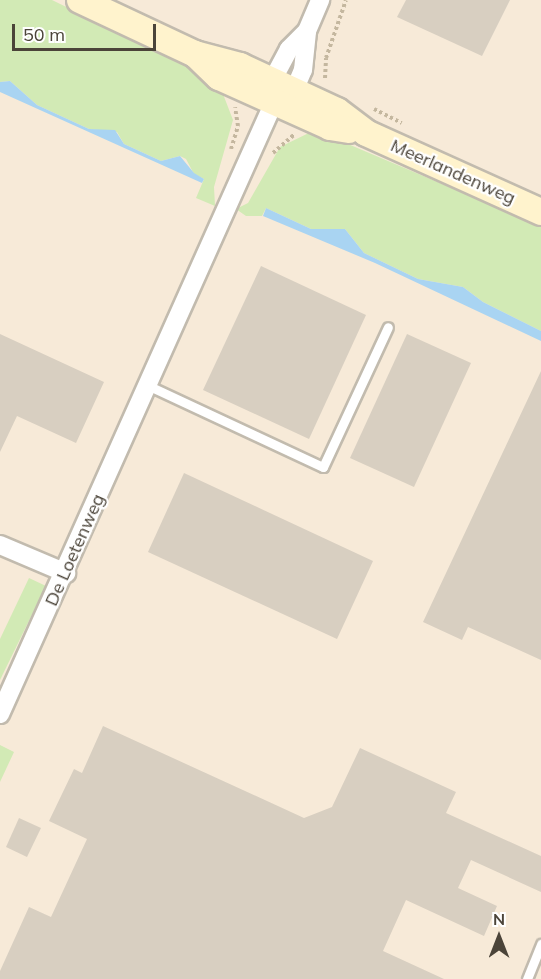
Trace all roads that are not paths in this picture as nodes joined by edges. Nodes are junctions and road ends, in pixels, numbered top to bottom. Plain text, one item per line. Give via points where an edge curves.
1 (80, 0) edge
2 (320, 0) edge
3 (195, 54) junction
4 (280, 91) junction
5 (366, 133) junction
6 (541, 212) edge
7 (388, 327) dead end
8 (147, 385) junction
9 (0, 545) edge
10 (66, 573) junction
11 (0, 714) edge
12 (541, 944) edge
13 (527, 979) edge

1 - 3 street, Meerlandenweg
2 - 4 street, De Loetenweg via 307,31 307,55
3 - 4 street, Meerlandenweg via 228,60
3 - 4 street, Meerlandenweg via 219,77 233,84
4 - 5 street, Meerlandenweg via 337,111
4 - 5 street, Meerlandenweg via 316,120
4 - 8 street, De Loetenweg
5 - 6 street, Meerlandenweg
7 - 8 lane via 323,467
8 - 10 street, De Loetenweg
9 - 10 street
10 - 11 street, De Loetenweg
12 - 13 lane

